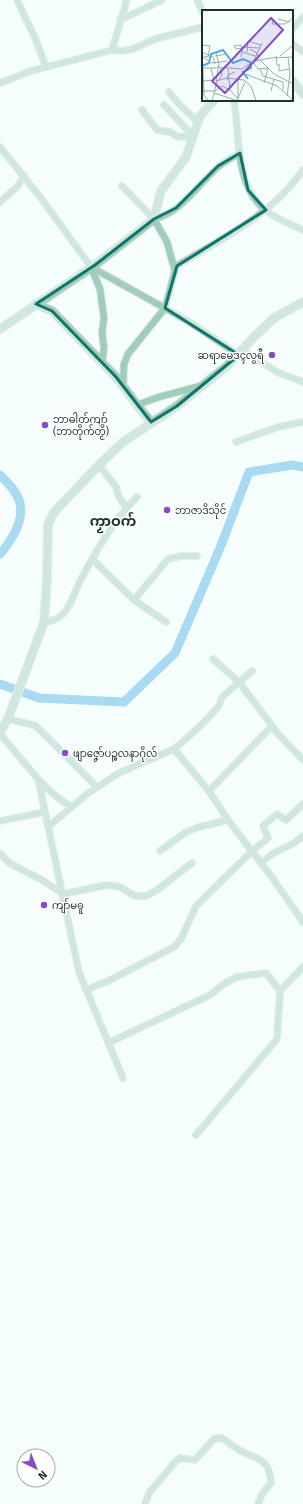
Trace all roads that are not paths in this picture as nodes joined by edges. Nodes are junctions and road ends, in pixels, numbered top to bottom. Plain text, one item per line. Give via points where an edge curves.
1 (17, 0) edge
2 (127, 0) edge
3 (162, 0) edge
4 (197, 0) edge
5 (202, 11) edge
6 (303, 17) edge
7 (120, 20) junction
8 (202, 27) edge
9 (293, 28) edge
10 (293, 44) edge
11 (112, 50) junction
12 (303, 52) edge
13 (46, 67) junction
14 (293, 81) edge
15 (0, 83) edge
16 (169, 92) dead end
17 (303, 94) edge
18 (213, 101) edge
19 (234, 101) edge
20 (164, 105) dead end
21 (142, 110) dead end
22 (198, 122) junction
23 (193, 136) junction
24 (0, 147) edge
25 (240, 153) junction
26 (303, 170) edge
27 (24, 176) junction
28 (122, 186) dead end
29 (0, 202) edge
30 (266, 210) junction
31 (154, 219) junction
32 (303, 230) edge
33 (91, 267) junction
34 (175, 267) junction
35 (303, 302) edge
36 (36, 304) junction
37 (165, 308) junction
38 (0, 329) edge
39 (240, 352) junction
40 (102, 363) junction
41 (303, 382) edge
42 (203, 385) junction
43 (123, 387) junction
44 (137, 405) junction
45 (151, 422) junction
46 (303, 422) edge
47 (236, 442) dead end
48 (98, 465) junction
49 (137, 497) dead end
50 (126, 507) junction
51 (197, 556) dead end
52 (93, 560) junction
53 (134, 600) junction
54 (44, 622) junction
55 (166, 622) dead end
56 (214, 659) dead end
57 (252, 671) dead end
58 (239, 682) junction
59 (8, 719) junction
60 (272, 726) junction
61 (0, 733) edge
62 (174, 749) junction
63 (303, 760) edge
64 (38, 779) junction
65 (97, 787) junction
66 (209, 791) junction
67 (303, 804) edge
68 (72, 807) junction
69 (45, 812) junction
70 (228, 820) junction
71 (0, 821) edge
72 (49, 826) junction
73 (303, 836) edge
74 (160, 851) dead end
75 (251, 852) junction
76 (0, 853) edge
77 (192, 863) dead end
78 (261, 863) junction
79 (63, 894) junction
80 (303, 922) edge
81 (303, 967) edge
82 (86, 990) junction
83 (280, 991) junction
84 (108, 1043) junction
85 (123, 1078) dead end
86 (196, 1135) dead end
87 (145, 1504) edge
88 (258, 1504) edge

1 - 13 street
2 - 7 street
3 - 7 street
4 - 5 street
6 - 9 street
7 - 11 street
8 - 11 street via 155,39 134,49
10 - 12 street
11 - 13 street
13 - 15 street
14 - 17 street
16 - 22 street
18 - 22 street
19 - 25 street
20 - 23 street
21 - 23 street via 157,130 170,132 178,137
22 - 23 street
23 - 31 street via 186,156 161,191
24 - 27 street
25 - 30 street via 248,190
25 - 31 street via 218,166 176,208
26 - 30 street
27 - 29 street via 17,187
27 - 33 street
28 - 31 street
30 - 32 street
30 - 34 street
31 - 33 street
31 - 34 street via 167,242
33 - 36 street
33 - 37 street
33 - 40 street via 100,289 104,318
34 - 37 street
35 - 39 street via 274,318
36 - 38 street
36 - 40 street via 52,311
37 - 39 street
37 - 43 street via 128,354 124,364
39 - 41 street via 279,373
39 - 42 street
40 - 43 street
42 - 44 street
42 - 45 street via 177,406
43 - 44 street
44 - 45 street
45 - 48 street via 123,442
46 - 47 street via 278,426
48 - 50 street via 116,488
48 - 54 street via 54,512 48,524
49 - 50 street
50 - 52 street
51 - 53 street via 168,559
52 - 53 street
52 - 54 street via 67,608 58,618
53 - 55 street
54 - 59 street
56 - 58 street
57 - 58 street
58 - 60 street
58 - 62 street via 221,698 220,704 198,728
59 - 61 street
59 - 65 street via 37,727
60 - 63 street
60 - 66 street
61 - 64 street
62 - 65 street via 119,773
62 - 66 street
64 - 68 street via 62,802
64 - 69 street
65 - 68 street
66 - 70 street
67 - 75 street via 286,820 277,814 263,826 268,838
68 - 72 street
69 - 71 street
69 - 72 street
70 - 74 street via 186,832
70 - 75 street
72 - 79 street
73 - 78 street
75 - 78 street
75 - 82 street via 196,906 181,939 174,947
76 - 79 street via 9,863
77 - 79 street via 146,896 135,896 120,887 107,885
78 - 80 street
79 - 82 street via 79,972
81 - 83 street
82 - 84 street
83 - 84 street via 266,973 237,978 210,995
83 - 86 street via 277,1039
84 - 85 street
87 - 88 street via 149,1493 176,1461 180,1458 194,1460 214,1440 222,1438 238,1450 260,1458 270,1473 271,1483

